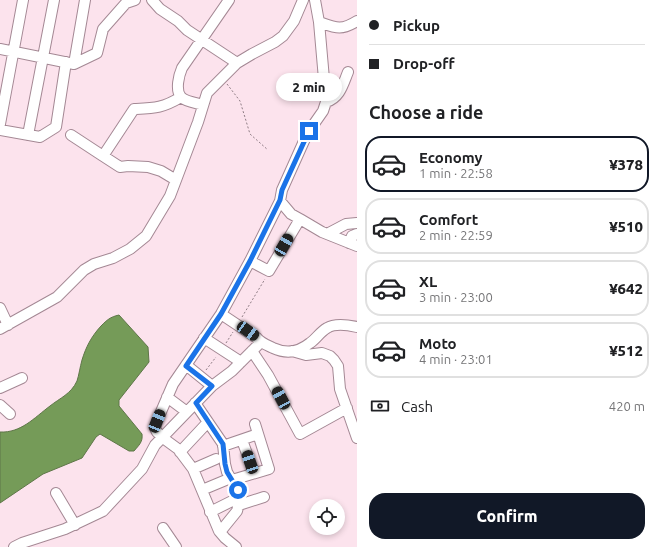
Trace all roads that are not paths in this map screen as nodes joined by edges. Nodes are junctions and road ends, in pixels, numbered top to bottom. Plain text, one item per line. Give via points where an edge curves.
1 (24, 0) edge
2 (54, 0) edge
3 (85, 0) edge
4 (152, 0) edge
5 (229, 0) edge
6 (303, 0) edge
7 (315, 0) edge
8 (126, 1) edge
9 (357, 20) edge
10 (319, 22) junction
11 (201, 40) junction
12 (0, 49) edge
13 (14, 52) junction
14 (43, 58) junction
15 (70, 63) junction
16 (237, 64) junction
17 (348, 72) dead end
18 (181, 97) junction
19 (326, 102) junction
20 (203, 105) junction
21 (0, 124) edge
22 (0, 130) edge
23 (28, 135) junction
24 (71, 135) dead end
25 (103, 156) junction
26 (176, 180) junction
27 (280, 200) junction
28 (300, 219) junction
29 (357, 222) edge
30 (327, 234) junction
31 (357, 234) edge
32 (353, 245) edge
33 (250, 261) junction
34 (0, 308) edge
35 (221, 314) junction
36 (4, 327) edge
37 (357, 327) edge
38 (204, 338) junction
39 (261, 342) junction
40 (311, 342) junction
41 (252, 351) junction
42 (292, 351) junction
43 (320, 353) junction
44 (241, 362) junction
45 (186, 366) junction
46 (22, 378) dead end
47 (212, 386) junction
48 (0, 388) edge
49 (167, 397) junction
50 (196, 403) junction
51 (0, 405) edge
52 (347, 408) junction
53 (187, 412) junction
54 (10, 414) dead end
55 (208, 422) junction
56 (255, 424) dead end
57 (258, 434) junction
58 (162, 438) junction
59 (357, 438) edge
60 (242, 440) junction
61 (223, 446) junction
62 (180, 452) junction
63 (216, 459) dead end
64 (193, 469) junction
65 (254, 473) junction
66 (229, 480) junction
67 (202, 490) junction
68 (56, 494) dead end
69 (264, 497) dead end
70 (237, 502) junction
71 (210, 512) junction
72 (75, 524) junction
73 (163, 528) dead end
74 (220, 532) junction
75 (17, 546) edge
76 (176, 547) edge
77 (236, 547) edge

1 - 13 street
2 - 14 street
3 - 15 street
4 - 11 street
5 - 11 street
6 - 16 street via 294,21 283,36
7 - 10 street
8 - 15 street via 103,29 97,53
9 - 10 street via 347,27 339,28
10 - 19 street
11 - 16 street
11 - 18 street via 179,75
12 - 13 street
13 - 14 street
13 - 21 street
14 - 15 street
14 - 23 street
15 - 23 street via 56,127 40,137
16 - 20 street via 207,93
17 - 19 street via 337,97
18 - 20 street
18 - 25 street via 160,108 134,109
19 - 27 street via 304,141
20 - 26 street
22 - 23 street
24 - 25 street
25 - 26 street via 120,167 148,167 161,170
26 - 36 street via 170,196 146,236 130,249 84,270 57,297
27 - 28 street via 291,214
27 - 33 street
28 - 30 street
28 - 33 street via 269,271
29 - 30 street via 346,224
30 - 32 street
31 - 32 street via 352,236
33 - 35 street
34 - 36 street
35 - 38 street
35 - 39 street
37 - 40 street via 338,325 327,328
38 - 44 street
38 - 45 street
39 - 41 street
39 - 42 street via 277,350
40 - 42 street
40 - 43 street
41 - 44 street
41 - 52 street via 300,434
42 - 43 street via 306,355
43 - 52 street via 330,356 338,366 340,389
44 - 47 street
45 - 47 street
45 - 49 street
46 - 48 street
47 - 50 street
49 - 53 street
49 - 58 street via 155,428
50 - 53 street
50 - 55 street
51 - 54 street
52 - 59 street
53 - 58 street
55 - 61 street
55 - 62 street
56 - 57 street
57 - 60 street
57 - 65 street via 269,469
58 - 62 street
58 - 72 street via 155,445 142,469 102,512
60 - 61 street
60 - 65 street
61 - 66 street
62 - 64 street
63 - 64 street
64 - 67 street
65 - 66 street
66 - 67 street
66 - 70 street via 241,496
67 - 71 street
68 - 72 street
69 - 70 street
70 - 71 street
70 - 74 street via 237,511
71 - 74 street
72 - 75 street
73 - 76 street
74 - 77 street

